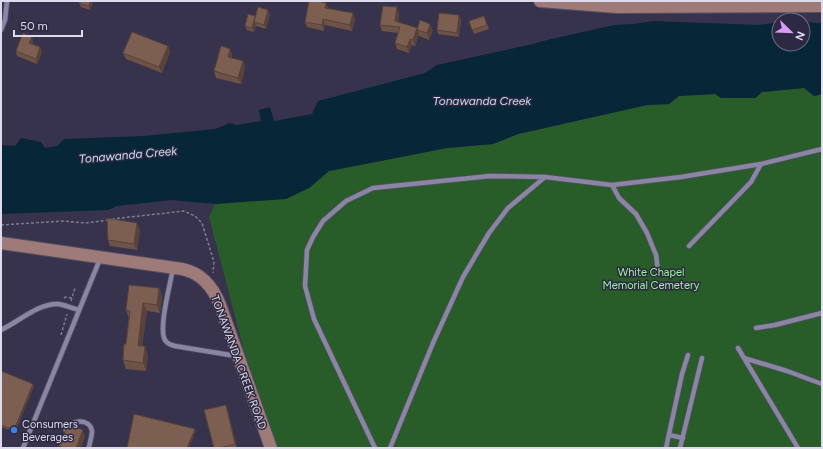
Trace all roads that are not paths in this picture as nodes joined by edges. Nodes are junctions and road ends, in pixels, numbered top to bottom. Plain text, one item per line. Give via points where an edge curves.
1 (7, 1) edge
2 (540, 1) edge
3 (822, 6) edge
4 (1, 30) edge
5 (822, 149) edge
6 (760, 164) junction
7 (546, 177) junction
8 (612, 185) junction
9 (1, 243) edge
10 (689, 246) dead end
11 (100, 257) junction
12 (178, 269) junction
13 (658, 270) dead end
14 (79, 310) junction
15 (822, 313) edge
16 (756, 328) dead end
17 (1, 330) edge
18 (738, 348) dead end
19 (688, 355) dead end
20 (237, 356) junction
21 (702, 358) dead end
22 (744, 358) junction
23 (822, 384) edge
24 (669, 435) junction
25 (63, 438) edge
26 (683, 438) junction
27 (89, 447) edge
28 (23, 448) edge
29 (271, 448) edge
30 (375, 448) edge
31 (390, 448) edge
32 (666, 448) edge
33 (680, 448) edge
34 (798, 448) edge

1 - 4 lane
2 - 3 street via 617,8
5 - 6 lane
6 - 8 lane
6 - 10 lane via 751,182
7 - 8 lane
7 - 30 lane via 490,176 373,188 346,200 322,221 307,250 305,286 314,319
7 - 31 lane via 508,208 489,233 463,277
8 - 13 lane via 619,198 636,214 647,233 656,255
9 - 11 street, TONAWANDA CREEK ROAD
11 - 12 street, TONAWANDA CREEK ROAD
11 - 14 lane
12 - 20 street, TONAWANDA CREEK ROAD via 198,275 214,291
12 - 20 lane via 163,322 165,340 176,346
14 - 17 lane via 63,305 51,305 38,309
14 - 28 lane
15 - 16 lane
18 - 22 lane
19 - 24 lane
20 - 29 street, TONAWANDA CREEK ROAD
21 - 26 lane
22 - 23 lane
22 - 34 lane
24 - 26 lane
24 - 32 lane
25 - 27 lane via 70,423 82,422 92,431
26 - 33 lane

